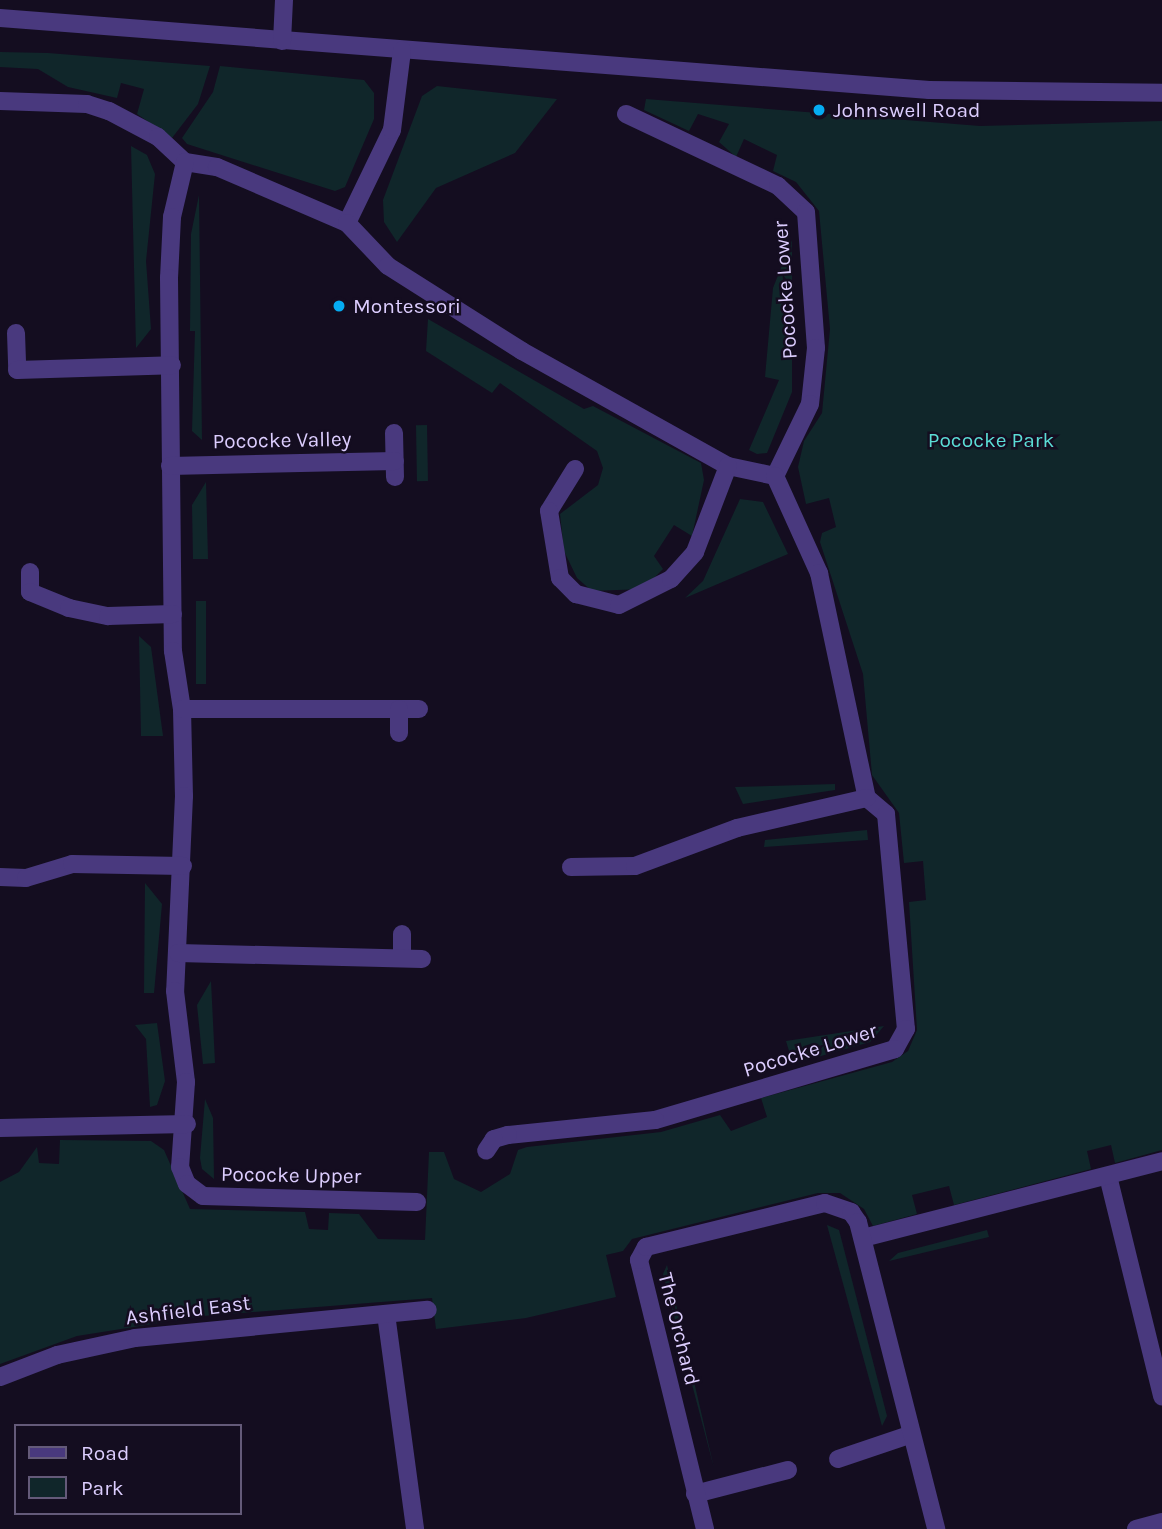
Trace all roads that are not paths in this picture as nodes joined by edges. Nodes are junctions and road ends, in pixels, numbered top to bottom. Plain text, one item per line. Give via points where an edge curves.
1 (284, 0) edge
2 (0, 18) edge
3 (282, 41) junction
4 (402, 51) junction
5 (1162, 93) edge
6 (0, 101) edge
7 (626, 114) dead end
8 (184, 162) junction
9 (347, 223) junction
10 (16, 333) dead end
11 (172, 365) junction
12 (394, 433) dead end
13 (170, 466) junction
14 (729, 466) junction
15 (575, 469) dead end
16 (775, 476) junction
17 (30, 572) dead end
18 (173, 614) junction
19 (182, 709) junction
20 (399, 709) junction
21 (419, 709) dead end
22 (398, 733) dead end
23 (867, 798) junction
24 (183, 866) junction
25 (571, 867) dead end
26 (0, 877) edge
27 (402, 934) dead end
28 (178, 953) junction
29 (402, 954) junction
30 (422, 959) dead end
31 (187, 1124) junction
32 (0, 1128) edge
33 (486, 1151) dead end
34 (1162, 1161) edge
35 (1108, 1176) junction
36 (417, 1202) dead end
37 (863, 1238) junction
38 (428, 1310) dead end
39 (386, 1314) junction
40 (0, 1377) edge
41 (1162, 1396) edge
42 (909, 1435) junction
43 (838, 1459) dead end
44 (788, 1469) dead end
45 (695, 1494) junction
46 (1162, 1522) edge
47 (415, 1529) edge
48 (705, 1529) edge
49 (936, 1529) edge
50 (1136, 1529) edge

1 - 3 street
2 - 3 street
3 - 4 street
4 - 5 street via 929,90
4 - 9 street via 391,130
6 - 8 street via 87,104 109,111 159,137
7 - 16 street, Pococke Lower via 778,186 806,212 816,348 810,404
8 - 9 street via 217,167
8 - 11 street via 169,255
9 - 14 street via 388,266 522,351
10 - 11 street via 17,370
11 - 13 street
12 - 13 street, Pococke Valley via 395,469
13 - 18 street
14 - 15 street via 695,551 671,579 619,605 576,594 560,578 549,511
14 - 16 street
16 - 23 street, Pococke Lower via 819,573
17 - 18 street via 30,592 69,608 108,616
18 - 19 street, Pococke Upper
19 - 20 street
19 - 24 street, Pococke Upper
20 - 21 street
20 - 22 street
23 - 25 street via 737,828 635,866
23 - 33 street, Pococke Lower via 886,814 906,1029 895,1049 655,1120 508,1135 494,1139
24 - 26 street via 72,864 26,878
24 - 28 street, Pococke Upper
27 - 29 street
28 - 29 street
28 - 31 street, Pococke Upper via 175,991
29 - 30 street
31 - 32 street
31 - 36 street, Pococke Upper via 180,1167 187,1184 202,1196
34 - 35 street
35 - 37 street
35 - 41 street
37 - 42 street, The Orchard
37 - 45 street, The Orchard via 850,1212 825,1203 646,1247 639,1260
38 - 39 street, Ashfield East
39 - 40 street, Ashfield East via 135,1338 57,1355
39 - 47 street
42 - 43 street
42 - 49 street, The Orchard
44 - 45 street
45 - 48 street, The Orchard
46 - 50 street

